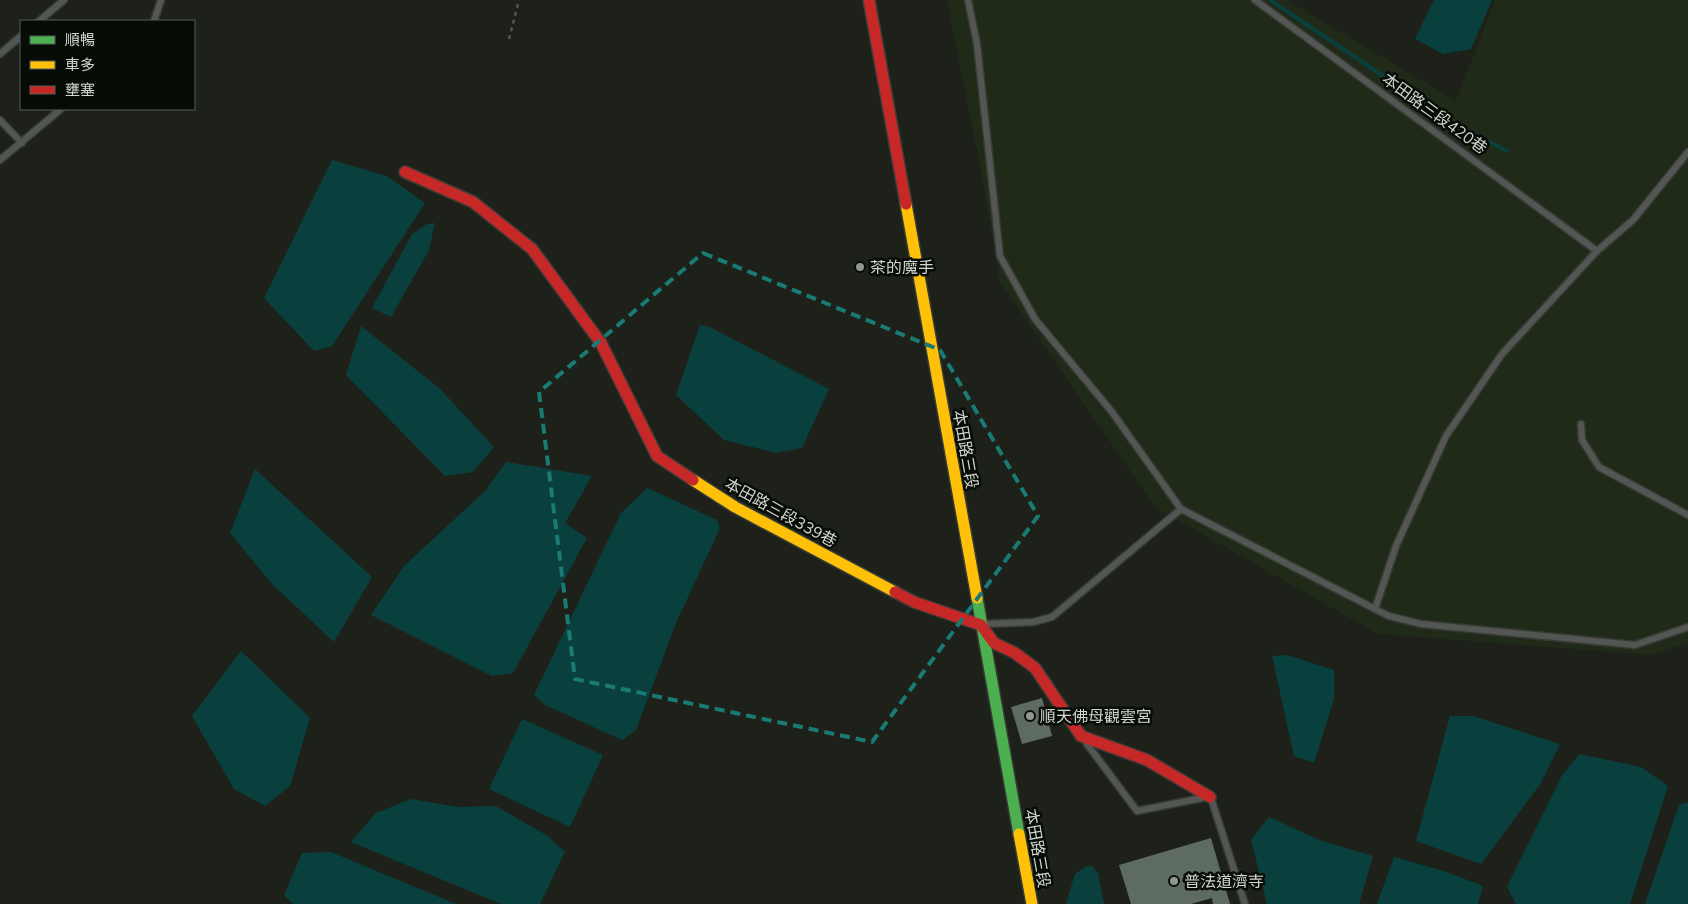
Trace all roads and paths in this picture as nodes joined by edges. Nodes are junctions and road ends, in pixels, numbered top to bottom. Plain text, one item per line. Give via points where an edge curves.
1 (64, 0) edge
2 (161, 0) edge
3 (519, 0) edge
4 (869, 0) edge
5 (968, 0) edge
6 (1255, 0) edge
7 (40, 20) edge
8 (154, 20) edge
9 (20, 37) edge
10 (509, 39) dead end
11 (0, 54) edge
12 (60, 110) edge
13 (0, 120) edge
14 (22, 143) junction
15 (1688, 152) edge
16 (0, 160) edge
17 (405, 172) dead end
18 (1597, 251) junction
19 (1581, 424) dead end
20 (1181, 509) junction
21 (1688, 515) edge
22 (1375, 609) junction
23 (981, 625) junction
24 (1688, 627) edge
25 (1081, 736) junction
26 (1210, 797) junction
27 (1032, 904) edge
28 (1245, 904) edge

1 - 7 lane
2 - 8 lane
3 - 10 path
4 - 23 street, 本田路三段
5 - 20 lane via 977,44 1000,256 1035,319 1112,412
6 - 18 lane, 本田路三段420巷
9 - 11 lane
12 - 14 lane
13 - 14 lane
14 - 16 lane
15 - 18 lane via 1634,220
17 - 23 street, 本田路三段339巷 via 472,202 532,249 601,343 657,456 734,507 914,602
18 - 22 lane via 1502,354 1446,436 1396,546
19 - 21 lane via 1582,440 1599,467
20 - 22 lane
20 - 23 lane via 1052,617 1034,622
22 - 24 lane via 1421,624 1635,645
23 - 25 street via 994,644 1015,653 1035,668
23 - 27 street, 本田路三段
25 - 26 street via 1146,760
25 - 26 lane via 1137,811
26 - 28 lane

